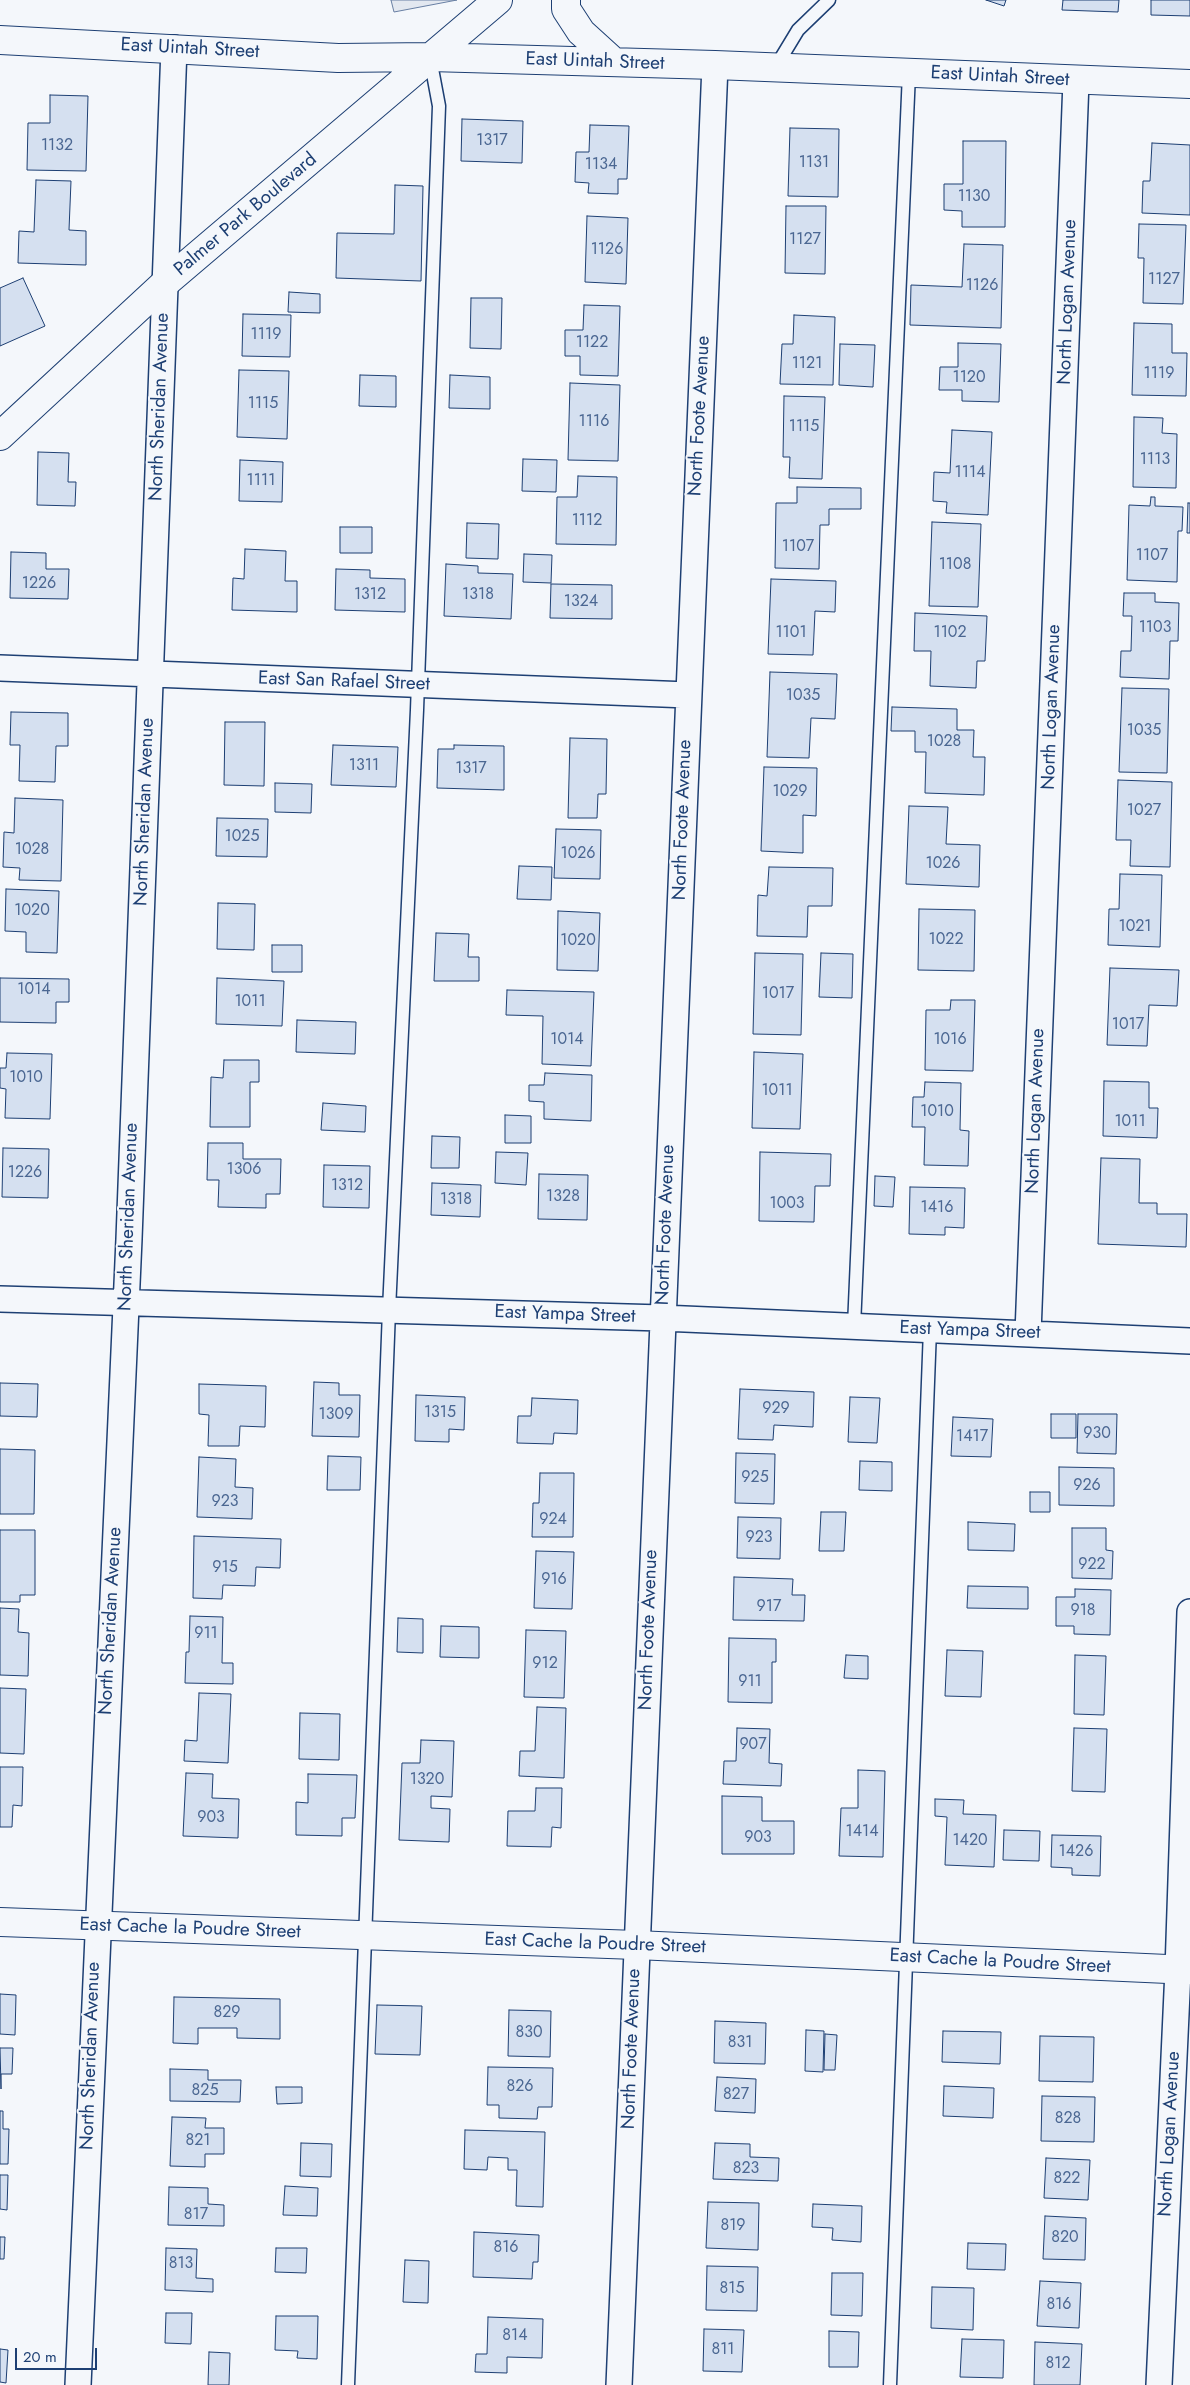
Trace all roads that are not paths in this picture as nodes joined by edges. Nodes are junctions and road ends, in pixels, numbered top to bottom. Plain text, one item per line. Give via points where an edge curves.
1 (566, 0) edge
2 (829, 0) edge
3 (493, 2) edge
4 (0, 40) edge
5 (174, 48) junction
6 (430, 57) junction
7 (614, 62) junction
8 (715, 65) junction
9 (775, 68) junction
10 (909, 73) junction
11 (1076, 81) junction
12 (1190, 84) edge
13 (164, 284) junction
14 (0, 436) edge
15 (0, 668) edge
16 (150, 675) junction
17 (418, 685) junction
18 (688, 695) junction
19 (0, 1299) edge
20 (126, 1301) junction
21 (390, 1310) junction
22 (662, 1318) junction
23 (854, 1326) junction
24 (930, 1329) junction
25 (1028, 1333) junction
26 (1190, 1341) edge
27 (1190, 1612) edge
28 (0, 1922) edge
29 (97, 1926) junction
30 (367, 1936) junction
31 (636, 1946) junction
32 (907, 1957) junction
33 (1184, 1970) edge
34 (78, 2385) edge
35 (348, 2385) edge
36 (619, 2385) edge
37 (890, 2385) edge
38 (1159, 2385) edge

1 - 7 main road via 566,9 581,32
2 - 9 lane via 798,30
3 - 6 main road, Palmer Park Boulevard
4 - 5 main road, East Uintah Street
5 - 6 main road, East Uintah Street via 338,58
5 - 13 street, North Sheridan Avenue
6 - 7 main road, East Uintah Street
6 - 13 main road, Palmer Park Boulevard
6 - 17 lane via 439,106
7 - 8 main road, East Uintah Street
8 - 9 main road, East Uintah Street
8 - 18 street, North Foote Avenue
9 - 10 main road, East Uintah Street
10 - 11 main road, East Uintah Street
10 - 23 lane
11 - 12 main road, East Uintah Street
11 - 25 street, North Logan Avenue
13 - 14 main road, Palmer Park Boulevard
13 - 16 street, North Sheridan Avenue
15 - 16 street, East San Rafael Street
16 - 17 street, East San Rafael Street
16 - 20 street, North Sheridan Avenue
17 - 18 street, East San Rafael Street
17 - 21 lane
18 - 22 street, North Foote Avenue
19 - 20 street, East Yampa Street
20 - 21 street, East Yampa Street
20 - 29 street, North Sheridan Avenue
21 - 22 street, East Yampa Street
21 - 30 lane
22 - 23 street, East Yampa Street
22 - 31 street, North Foote Avenue
23 - 24 street, East Yampa Street
24 - 25 street, East Yampa Street
24 - 32 lane
25 - 26 street, East Yampa Street
27 - 33 street, North Logan Avenue
28 - 29 main road, East Cache la Poudre Street
29 - 30 main road, East Cache la Poudre Street
29 - 34 street, North Sheridan Avenue
30 - 31 main road, East Cache la Poudre Street
30 - 35 lane
31 - 32 main road, East Cache la Poudre Street
31 - 36 street, North Foote Avenue
32 - 33 main road, East Cache la Poudre Street
32 - 37 lane
33 - 38 street, North Logan Avenue

